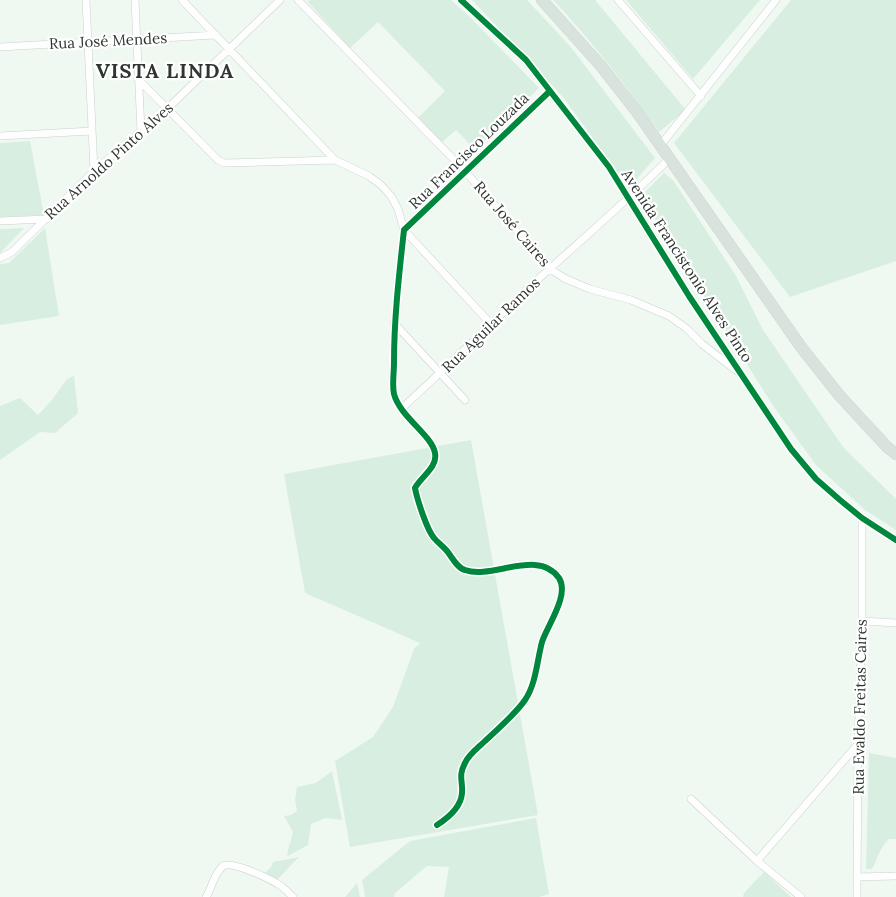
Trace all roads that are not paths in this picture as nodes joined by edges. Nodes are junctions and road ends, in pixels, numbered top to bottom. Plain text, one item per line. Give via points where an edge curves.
1 (86, 0) edge
2 (135, 0) edge
3 (182, 0) edge
4 (280, 0) edge
5 (298, 0) edge
6 (461, 0) edge
7 (542, 0) edge
8 (618, 0) edge
9 (776, 0) edge
10 (216, 35) junction
11 (137, 40) junction
12 (88, 43) junction
13 (0, 47) edge
14 (228, 49) junction
15 (139, 80) junction
16 (550, 91) junction
17 (701, 96) junction
18 (168, 108) junction
19 (92, 131) junction
20 (142, 131) junction
21 (0, 136) edge
22 (660, 146) junction
23 (669, 159) junction
24 (336, 160) junction
25 (94, 171) junction
26 (464, 171) junction
27 (628, 200) junction
28 (46, 219) junction
29 (0, 221) edge
30 (404, 230) junction
31 (1, 258) edge
32 (550, 269) junction
33 (394, 323) junction
34 (490, 324) junction
35 (440, 374) junction
36 (741, 374) junction
37 (465, 400) dead end
38 (401, 409) junction
39 (896, 454) edge
40 (862, 518) junction
41 (896, 540) edge
42 (862, 621) junction
43 (896, 623) edge
44 (858, 744) junction
45 (691, 799) dead end
46 (437, 825) dead end
47 (757, 861) junction
48 (896, 876) edge
49 (857, 877) junction
50 (206, 897) edge
51 (293, 897) edge
52 (801, 897) edge
53 (856, 897) edge

1 - 12 street
2 - 11 street
3 - 10 street
4 - 14 street, Rua Arnoldo Pinto Alves
5 - 26 street, Rua José Caires
6 - 16 street, Avenida Francistonio Alves Pinto via 526,60
7 - 22 main road via 601,66
8 - 17 street
9 - 17 street
10 - 11 street, Rua José Mendes
10 - 14 street
11 - 12 street, Rua José Mendes
11 - 15 street
12 - 13 street, Rua José Mendes
12 - 19 street
14 - 18 street, Rua Arnoldo Pinto Alves
14 - 24 street
15 - 18 street
15 - 20 street
16 - 26 street, Rua Francisco Louzada
16 - 27 street, Avenida Francistonio Alves Pinto via 609,167
17 - 22 street
18 - 20 street, Rua Arnoldo Pinto Alves
18 - 24 street via 224,163
19 - 21 street
19 - 25 street
20 - 25 street, Rua Arnoldo Pinto Alves
22 - 23 main road
23 - 27 street, Rua Aguilar Ramos
23 - 39 main road via 801,347 839,395
24 - 30 street via 381,185 398,209
25 - 28 street, Rua Arnoldo Pinto Alves
26 - 30 street, Rua Francisco Louzada
26 - 32 street, Rua José Caires
27 - 32 street, Rua Aguilar Ramos
27 - 36 street, Avenida Francistonio Alves Pinto
28 - 29 street
28 - 31 street, Rua Arnoldo Pinto Alves via 12,252
30 - 33 street
30 - 34 street
32 - 34 street, Rua Aguilar Ramos
32 - 36 street, Rua José Caires via 566,280 631,300 669,316
33 - 35 street
33 - 38 street via 394,393
34 - 35 street, Rua Aguilar Ramos
35 - 37 street
35 - 38 street, Rua Aguilar Ramos
36 - 40 street, Avenida Francistonio Alves Pinto via 791,449 816,479
38 - 46 street via 433,446 436,454 430,470 415,491 432,536 462,569 494,571 531,564 547,568 559,579 561,591 525,700 472,752 460,778 462,794 457,806
40 - 41 street, Avenida Francistonio Alves Pinto
40 - 42 street, Rua Evaldo Freitas Caires
42 - 43 street
42 - 44 street, Rua Evaldo Freitas Caires
44 - 47 street
44 - 49 street, Rua Evaldo Freitas Caires
45 - 47 street
47 - 52 street
48 - 49 street
49 - 53 street, Rua Evaldo Freitas Caires
50 - 51 street via 219,870 229,864 282,886

